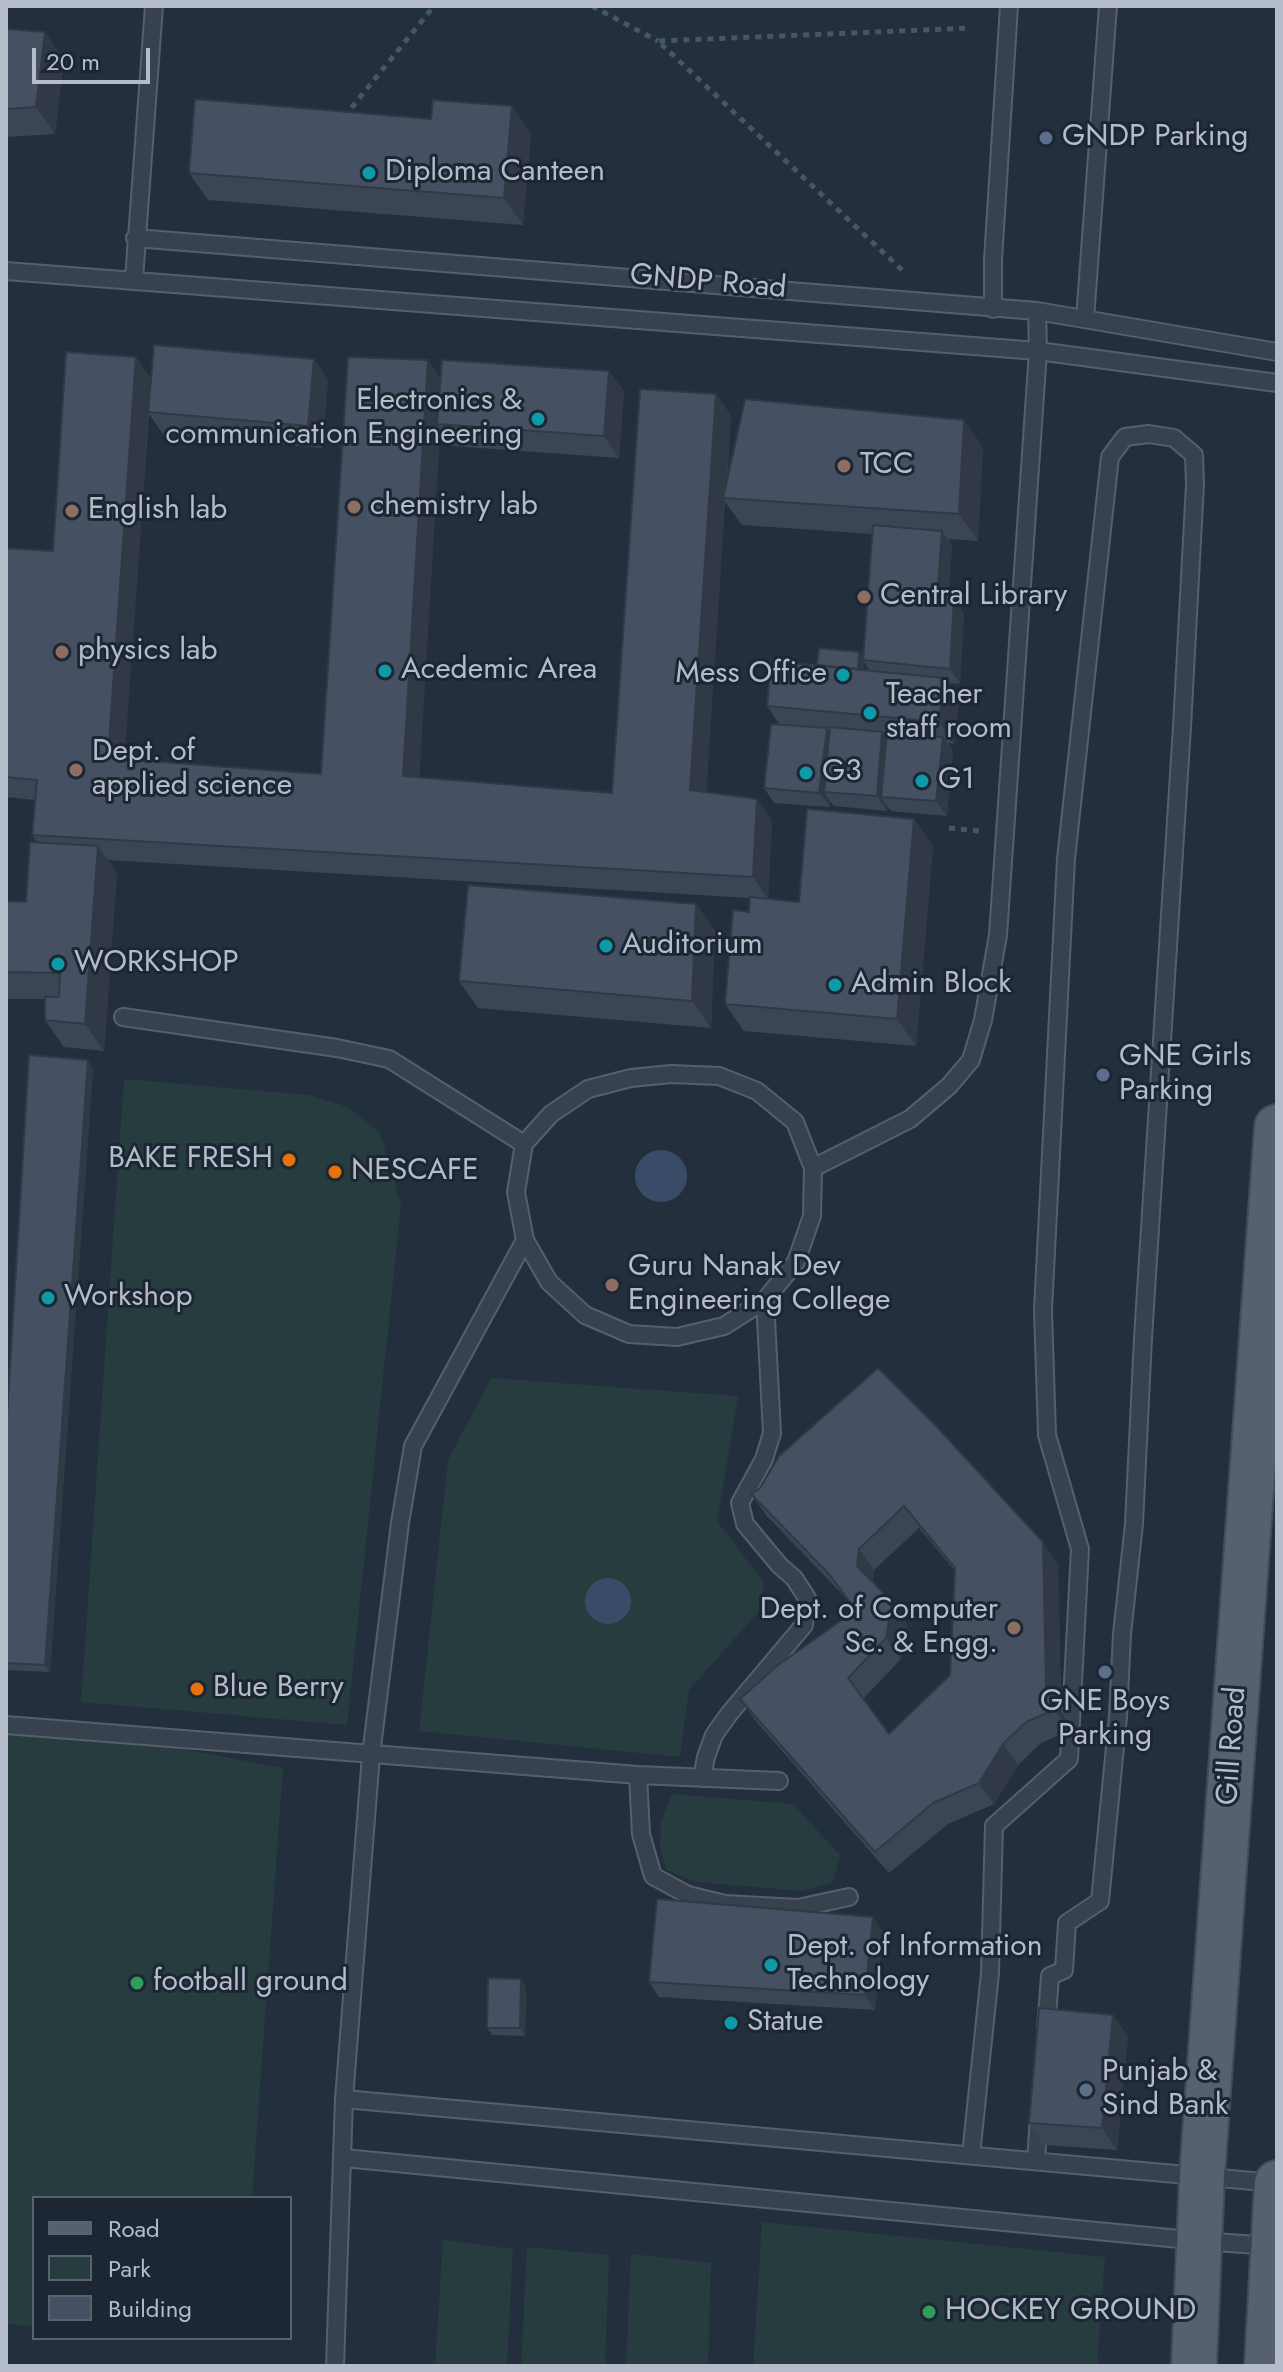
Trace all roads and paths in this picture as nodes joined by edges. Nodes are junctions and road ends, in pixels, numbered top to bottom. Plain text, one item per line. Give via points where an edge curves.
1 (154, 6) edge
2 (434, 6) edge
3 (592, 6) edge
4 (1009, 6) edge
5 (1108, 6) edge
6 (971, 28) dead end
7 (658, 41) junction
8 (342, 119) edge
9 (135, 238) junction
10 (6, 271) edge
11 (134, 279) junction
12 (934, 301) junction
13 (993, 309) junction
14 (1037, 311) junction
15 (1085, 319) junction
16 (1038, 351) junction
17 (1277, 352) edge
18 (1277, 383) edge
19 (123, 1017) dead end
20 (1277, 1127) edge
21 (524, 1144) junction
22 (813, 1168) junction
23 (525, 1240) junction
24 (765, 1300) junction
25 (6, 1725) edge
26 (371, 1755) junction
27 (638, 1775) junction
28 (702, 1778) junction
29 (779, 1781) dead end
30 (849, 1897) dead end
31 (1044, 2053) edge
32 (344, 2099) junction
33 (1041, 2100) edge
34 (971, 2155) junction
35 (344, 2158) junction
36 (1036, 2161) junction
37 (1202, 2176) junction
38 (1277, 2183) edge
39 (1200, 2241) junction
40 (1273, 2246) junction
41 (335, 2366) edge
42 (1194, 2366) edge
43 (1267, 2366) edge

1 - 9 lane
2 - 8 path
3 - 7 path
4 - 13 lane
5 - 15 lane
6 - 7 path
7 - 12 path
9 - 11 lane
9 - 12 lane, GNDP Road
10 - 11 lane
11 - 16 lane
12 - 13 lane, GNDP Road
13 - 14 lane, GNDP Road
14 - 15 lane, GNDP Road
14 - 16 lane
15 - 17 lane, GNDP Road
16 - 18 lane
16 - 22 lane via 998,935 983,1020 971,1060 949,1086 910,1119
19 - 21 lane via 389,1059
20 - 37 main road, Gill Road
21 - 22 lane via 551,1114 588,1089 671,1074 719,1076 757,1091 795,1122
21 - 23 lane via 516,1192
22 - 24 lane via 812,1216 796,1262
23 - 24 lane via 549,1282 585,1315 629,1334 677,1337 724,1326
23 - 26 lane via 413,1446
24 - 28 lane via 772,1433 740,1503 745,1524 807,1598 804,1625 722,1724
25 - 26 lane
26 - 27 lane
26 - 32 lane
27 - 28 lane
27 - 30 lane via 641,1834 653,1876 688,1895 725,1904 798,1908
28 - 29 lane
31 - 34 lane via 1050,1976 1064,1970 1067,1923 1100,1901 1134,1524 1195,484 1194,455 1174,438 1149,434 1125,437 1110,457 1066,859 1043,1310 1047,1435 1080,1549 1069,1759 994,1826 990,1973
32 - 34 lane
32 - 35 lane
33 - 36 lane
34 - 36 lane
35 - 39 lane
35 - 41 lane
36 - 37 lane
37 - 38 lane
37 - 39 main road, Gill Road
38 - 40 main road
39 - 40 lane
39 - 42 main road, Gill Road
40 - 43 main road

